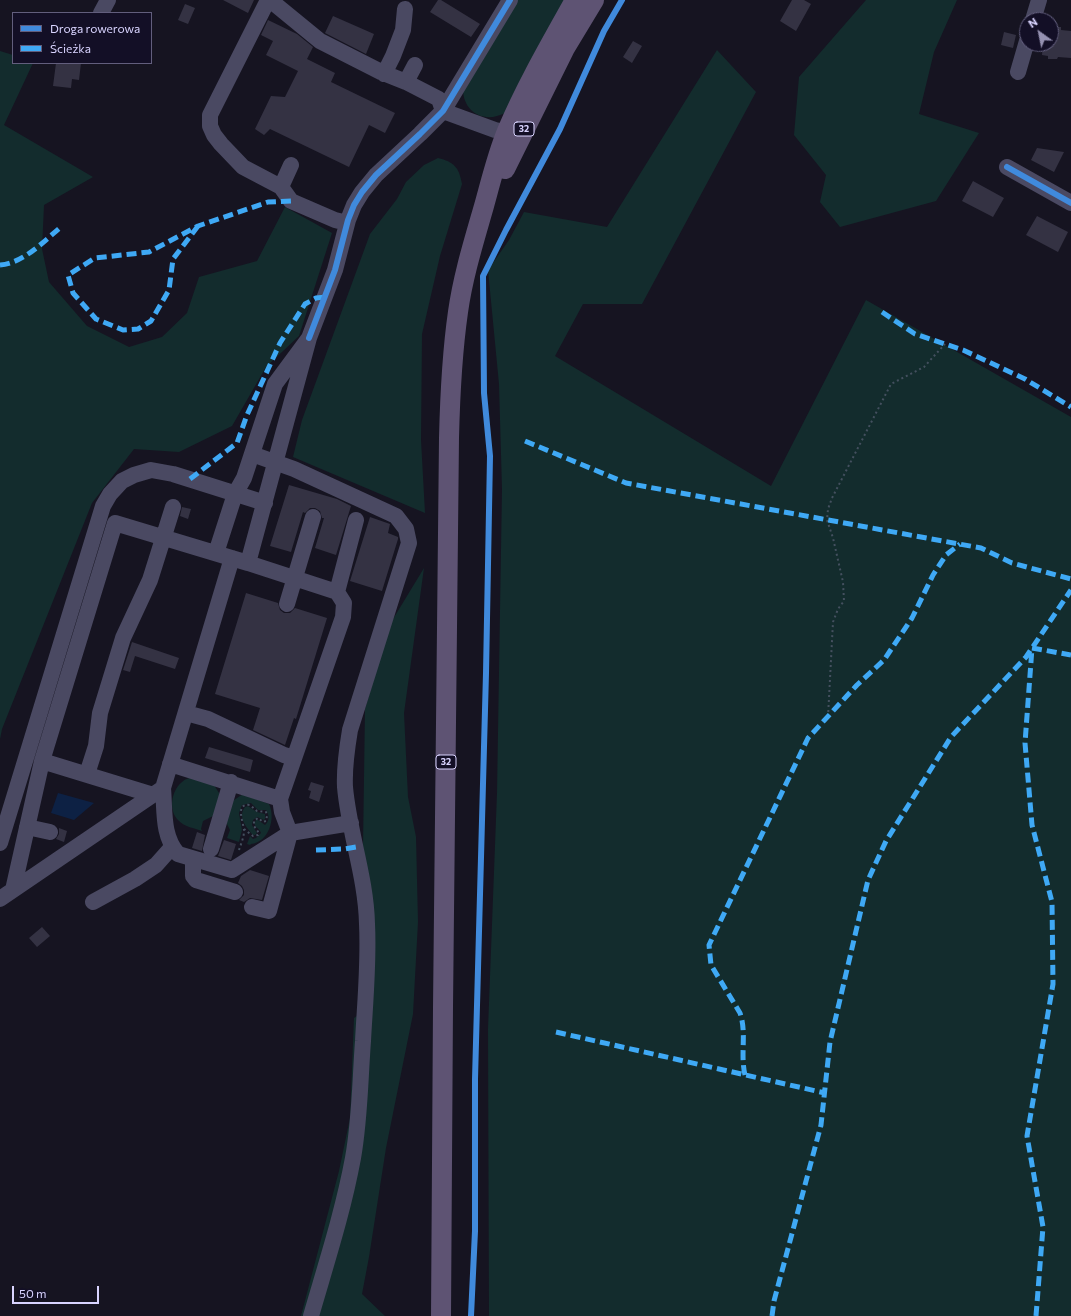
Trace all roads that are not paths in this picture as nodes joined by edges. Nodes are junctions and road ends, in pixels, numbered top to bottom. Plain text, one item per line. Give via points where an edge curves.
1 (108, 0) edge
2 (269, 0) edge
3 (510, 0) edge
4 (575, 0) edge
5 (594, 0) edge
6 (1039, 0) edge
7 (405, 9) dead end
8 (102, 12) edge
9 (1035, 12) edge
10 (1024, 52) edge
11 (415, 65) dead end
12 (1018, 72) dead end
13 (384, 74) junction
14 (406, 82) junction
15 (443, 111) junction
16 (506, 132) junction
17 (291, 165) dead end
18 (1006, 167) dead end
19 (281, 187) junction
20 (1071, 203) edge
21 (483, 211) junction
22 (347, 223) junction
23 (309, 338) junction
24 (252, 454) junction
25 (275, 462) junction
26 (235, 494) junction
27 (264, 503) junction
28 (173, 507) dead end
29 (313, 517) dead end
30 (356, 520) dead end
31 (164, 537) junction
32 (216, 553) junction
33 (232, 558) junction
34 (248, 563) junction
35 (295, 578) junction
36 (337, 592) junction
37 (287, 604) dead end
38 (186, 713) junction
39 (294, 758) junction
40 (42, 761) junction
41 (170, 764) junction
42 (87, 774) junction
43 (230, 782) junction
44 (158, 791) junction
45 (280, 799) junction
46 (351, 823) junction
47 (27, 827) junction
48 (50, 832) dead end
49 (290, 834) junction
50 (0, 844) edge
51 (172, 848) junction
52 (211, 849) dead end
53 (194, 859) junction
54 (235, 892) dead end
55 (6, 895) edge
56 (93, 902) dead end
57 (252, 907) dead end
58 (311, 1316) edge
59 (441, 1316) edge

1 - 8 street
2 - 13 street via 320,41
2 - 19 street via 210,115 210,126 220,144 243,167
3 - 15 street
4 - 16 main road, 32
5 - 21 main road, 32 via 566,48
6 - 9 street
7 - 13 street via 403,30
10 - 12 street
11 - 14 street
13 - 14 street
14 - 15 street via 439,100
15 - 16 street
15 - 22 street via 376,175 354,205
16 - 21 main road, 32
17 - 19 street
18 - 20 street
19 - 22 street via 291,201
21 - 59 main road, 32 via 470,254 458,311 450,389
22 - 23 street via 335,270
23 - 24 street via 275,384
23 - 25 street
24 - 25 street
24 - 26 street via 244,478
25 - 27 street
25 - 46 street via 396,516 406,529 409,543 350,730 345,786
26 - 27 street
26 - 32 street
26 - 50 street via 173,474 151,470 122,481 110,494 104,506
27 - 34 street
28 - 31 street
29 - 35 street
30 - 36 street
31 - 32 street
31 - 40 street via 115,523
31 - 42 street via 150,580 123,638 100,713 96,746
32 - 33 street
33 - 34 street
33 - 38 street
34 - 35 street
35 - 36 street
35 - 37 street
36 - 39 street via 344,603 343,617
38 - 39 street via 208,718
38 - 41 street
39 - 45 street
40 - 42 street
40 - 47 street
41 - 43 street
41 - 44 street
42 - 44 street
43 - 45 street
43 - 52 street
44 - 51 street via 165,811 165,828
44 - 55 street
45 - 49 street
46 - 49 street
46 - 58 street via 362,874 367,924 366,1011 360,1110 347,1185
47 - 48 street
47 - 55 street
49 - 53 street via 232,870
49 - 57 street via 269,912
51 - 53 street via 178,854
51 - 56 street via 156,865 135,880
53 - 54 street via 193,876 196,880

